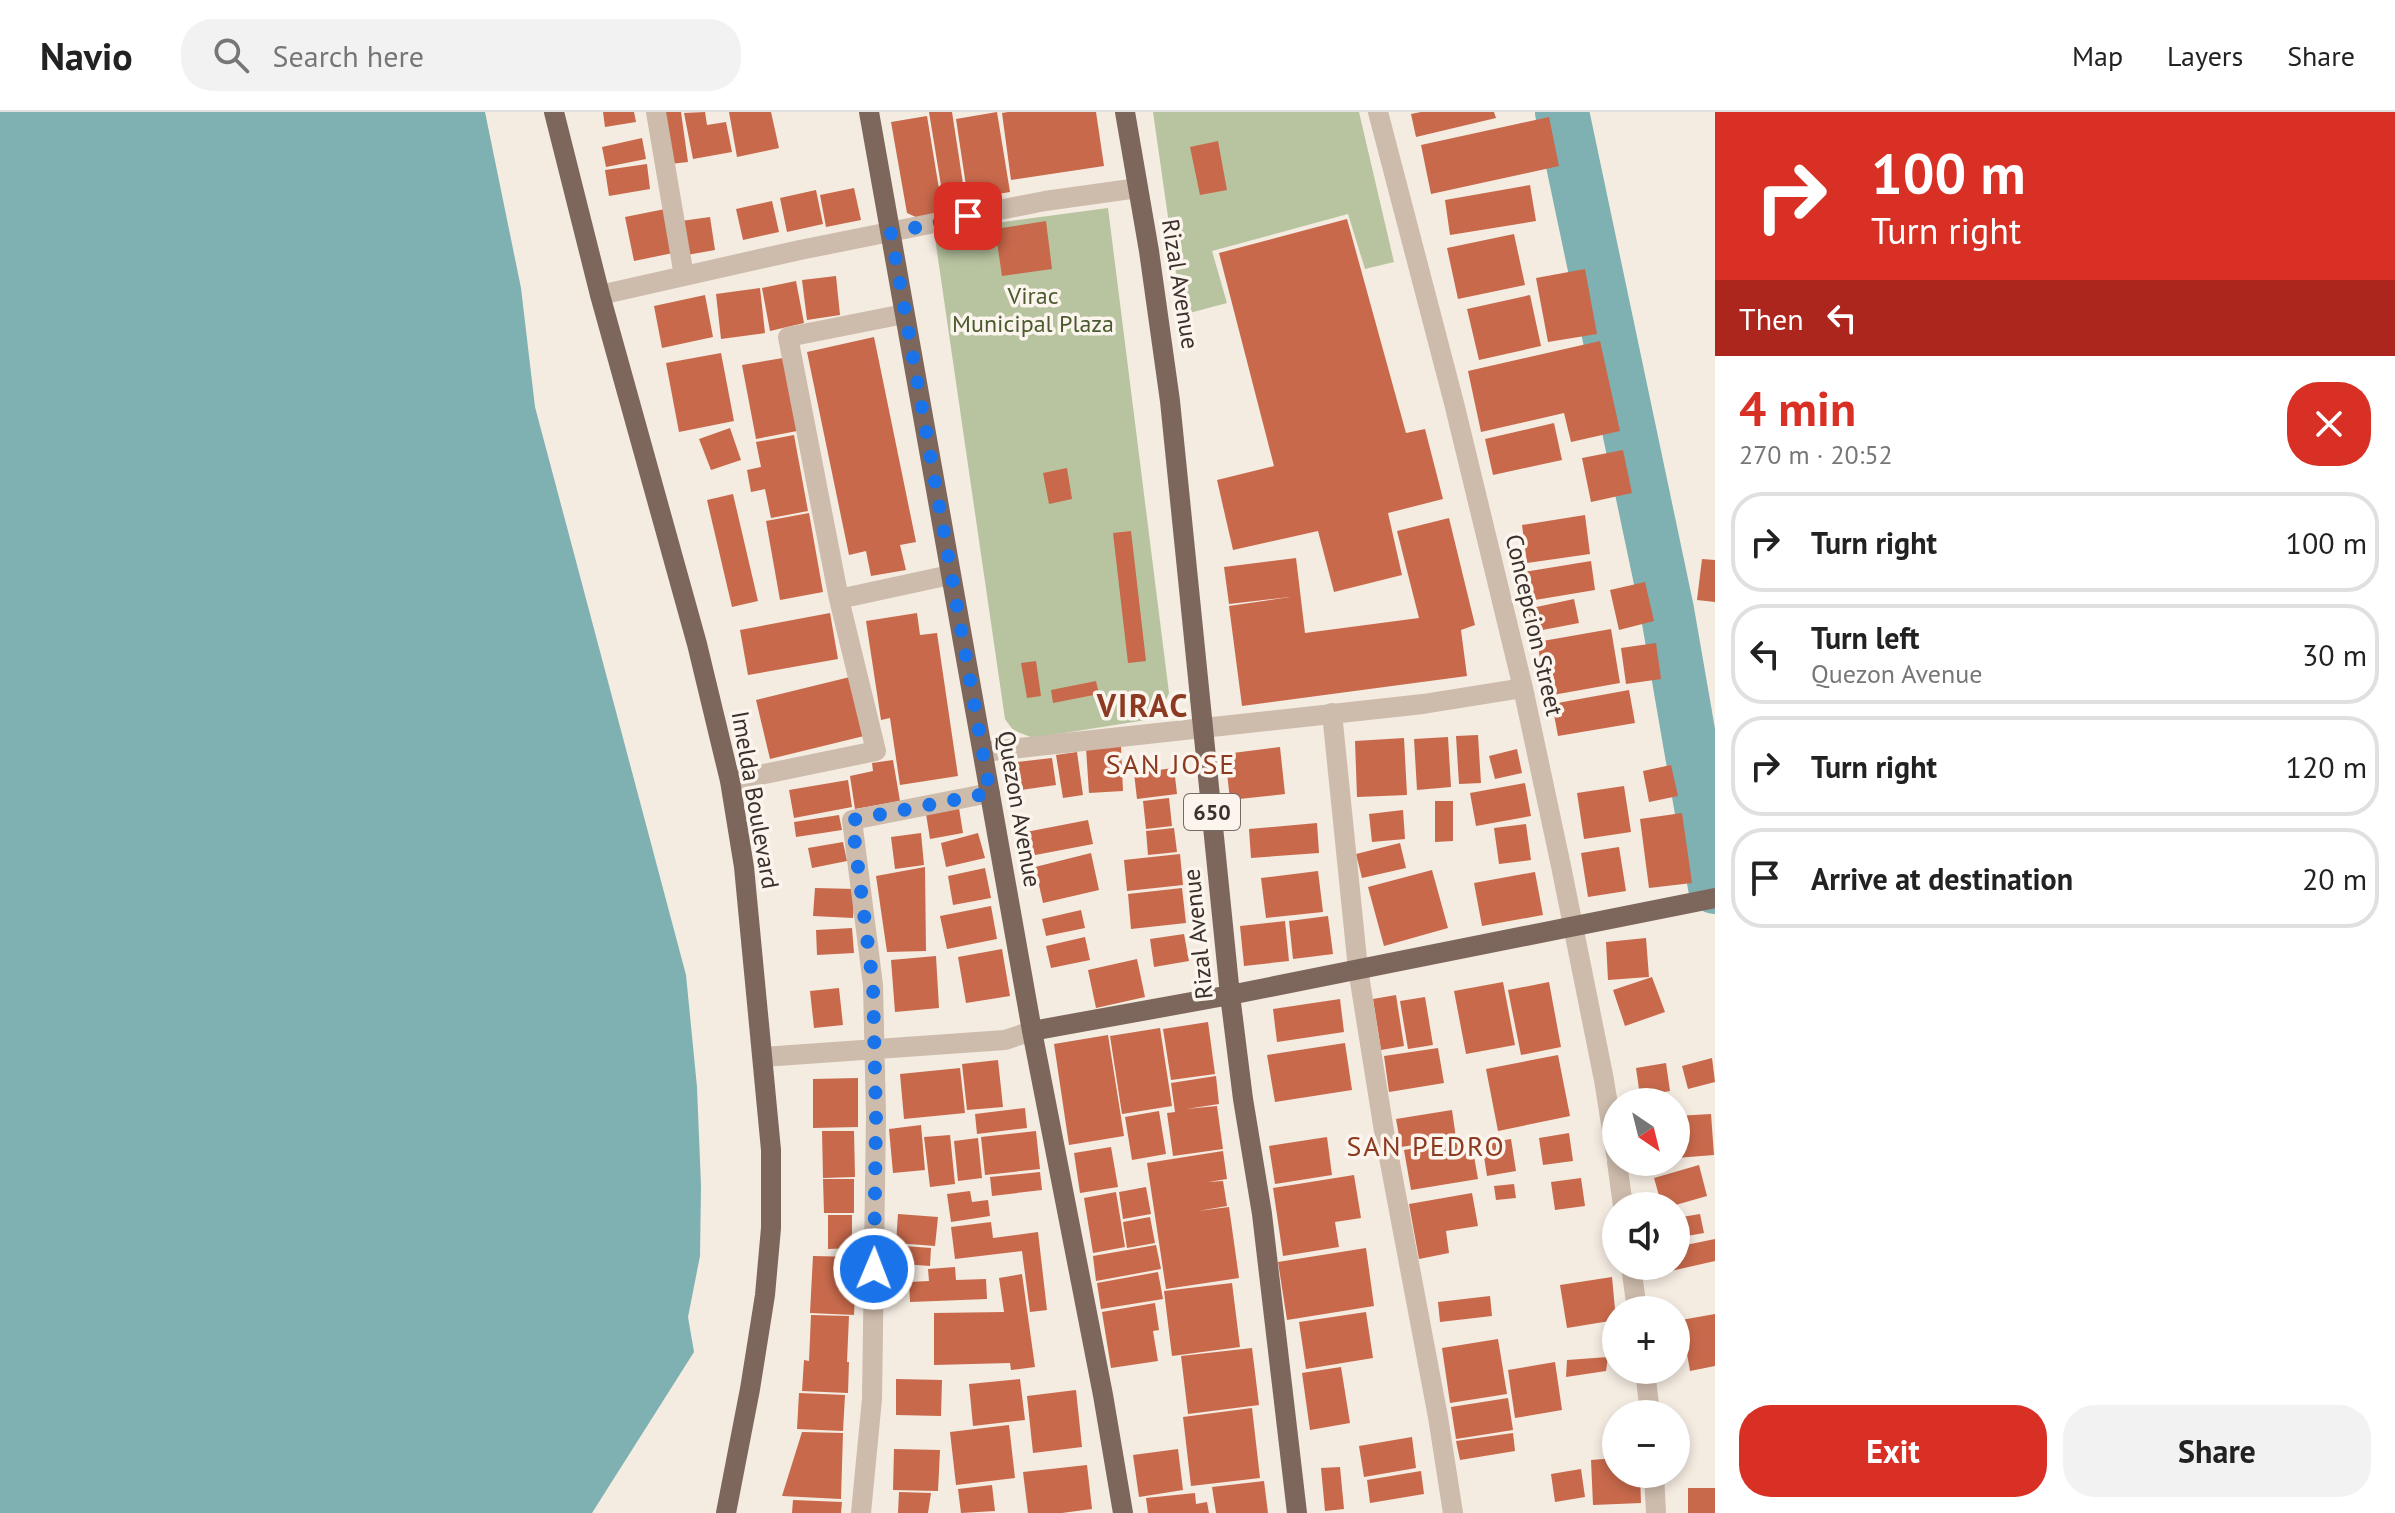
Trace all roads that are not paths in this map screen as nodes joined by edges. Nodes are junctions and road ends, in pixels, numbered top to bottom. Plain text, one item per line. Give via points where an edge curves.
1 (554, 112) edge
2 (656, 112) edge
3 (869, 112) edge
4 (1125, 112) edge
5 (1378, 112) edge
6 (1138, 188) junction
7 (891, 233) junction
8 (684, 276) junction
9 (600, 295) junction
10 (904, 314) junction
11 (950, 575) junction
12 (839, 599) junction
13 (1523, 688) junction
14 (1332, 713) junction
15 (1204, 727) junction
16 (983, 752) junction
17 (730, 781) junction
18 (990, 793) junction
19 (1715, 898) edge
20 (1573, 926) junction
21 (1358, 969) junction
22 (1230, 995) junction
23 (1032, 1031) junction
24 (873, 1050) junction
25 (763, 1057) junction
26 (1605, 1088) edge
27 (1653, 1488) edge
28 (1650, 1512) edge
29 (726, 1513) edge
30 (861, 1513) edge
31 (1123, 1513) edge
32 (1297, 1513) edge
33 (1453, 1513) edge

1 - 9 main road, Imelda Boulevard
2 - 8 street
3 - 7 main road, Quezon Avenue
4 - 6 main road, Rizal Avenue / 650
5 - 13 street, Concepcion Street
6 - 7 street
6 - 15 main road, Rizal Avenue / 650 via 1162,334
7 - 8 street
7 - 10 main road, Quezon Avenue
8 - 9 street
9 - 17 main road, Imelda Boulevard
10 - 11 main road, Quezon Avenue
10 - 12 street via 788,337
11 - 12 street
11 - 16 main road, Quezon Avenue
12 - 17 street via 876,751
13 - 14 street
13 - 20 street, Concepcion Street
14 - 15 street
14 - 21 street
15 - 16 street
15 - 22 main road, Rizal Avenue / 650
16 - 18 main road, Quezon Avenue
17 - 25 main road, Imelda Boulevard
18 - 23 main road, Quezon Avenue
18 - 24 street via 852,820 873,985
19 - 20 main road
20 - 21 main road
20 - 26 street, Concepcion Street
21 - 22 main road
21 - 33 street
22 - 23 main road
22 - 32 main road, Rizal Avenue / 650
23 - 24 street via 1005,1040
23 - 31 main road, Quezon Avenue
24 - 25 street
24 - 30 street via 872,1399
25 - 29 main road, Imelda Boulevard via 771,1228 763,1311
27 - 28 street

